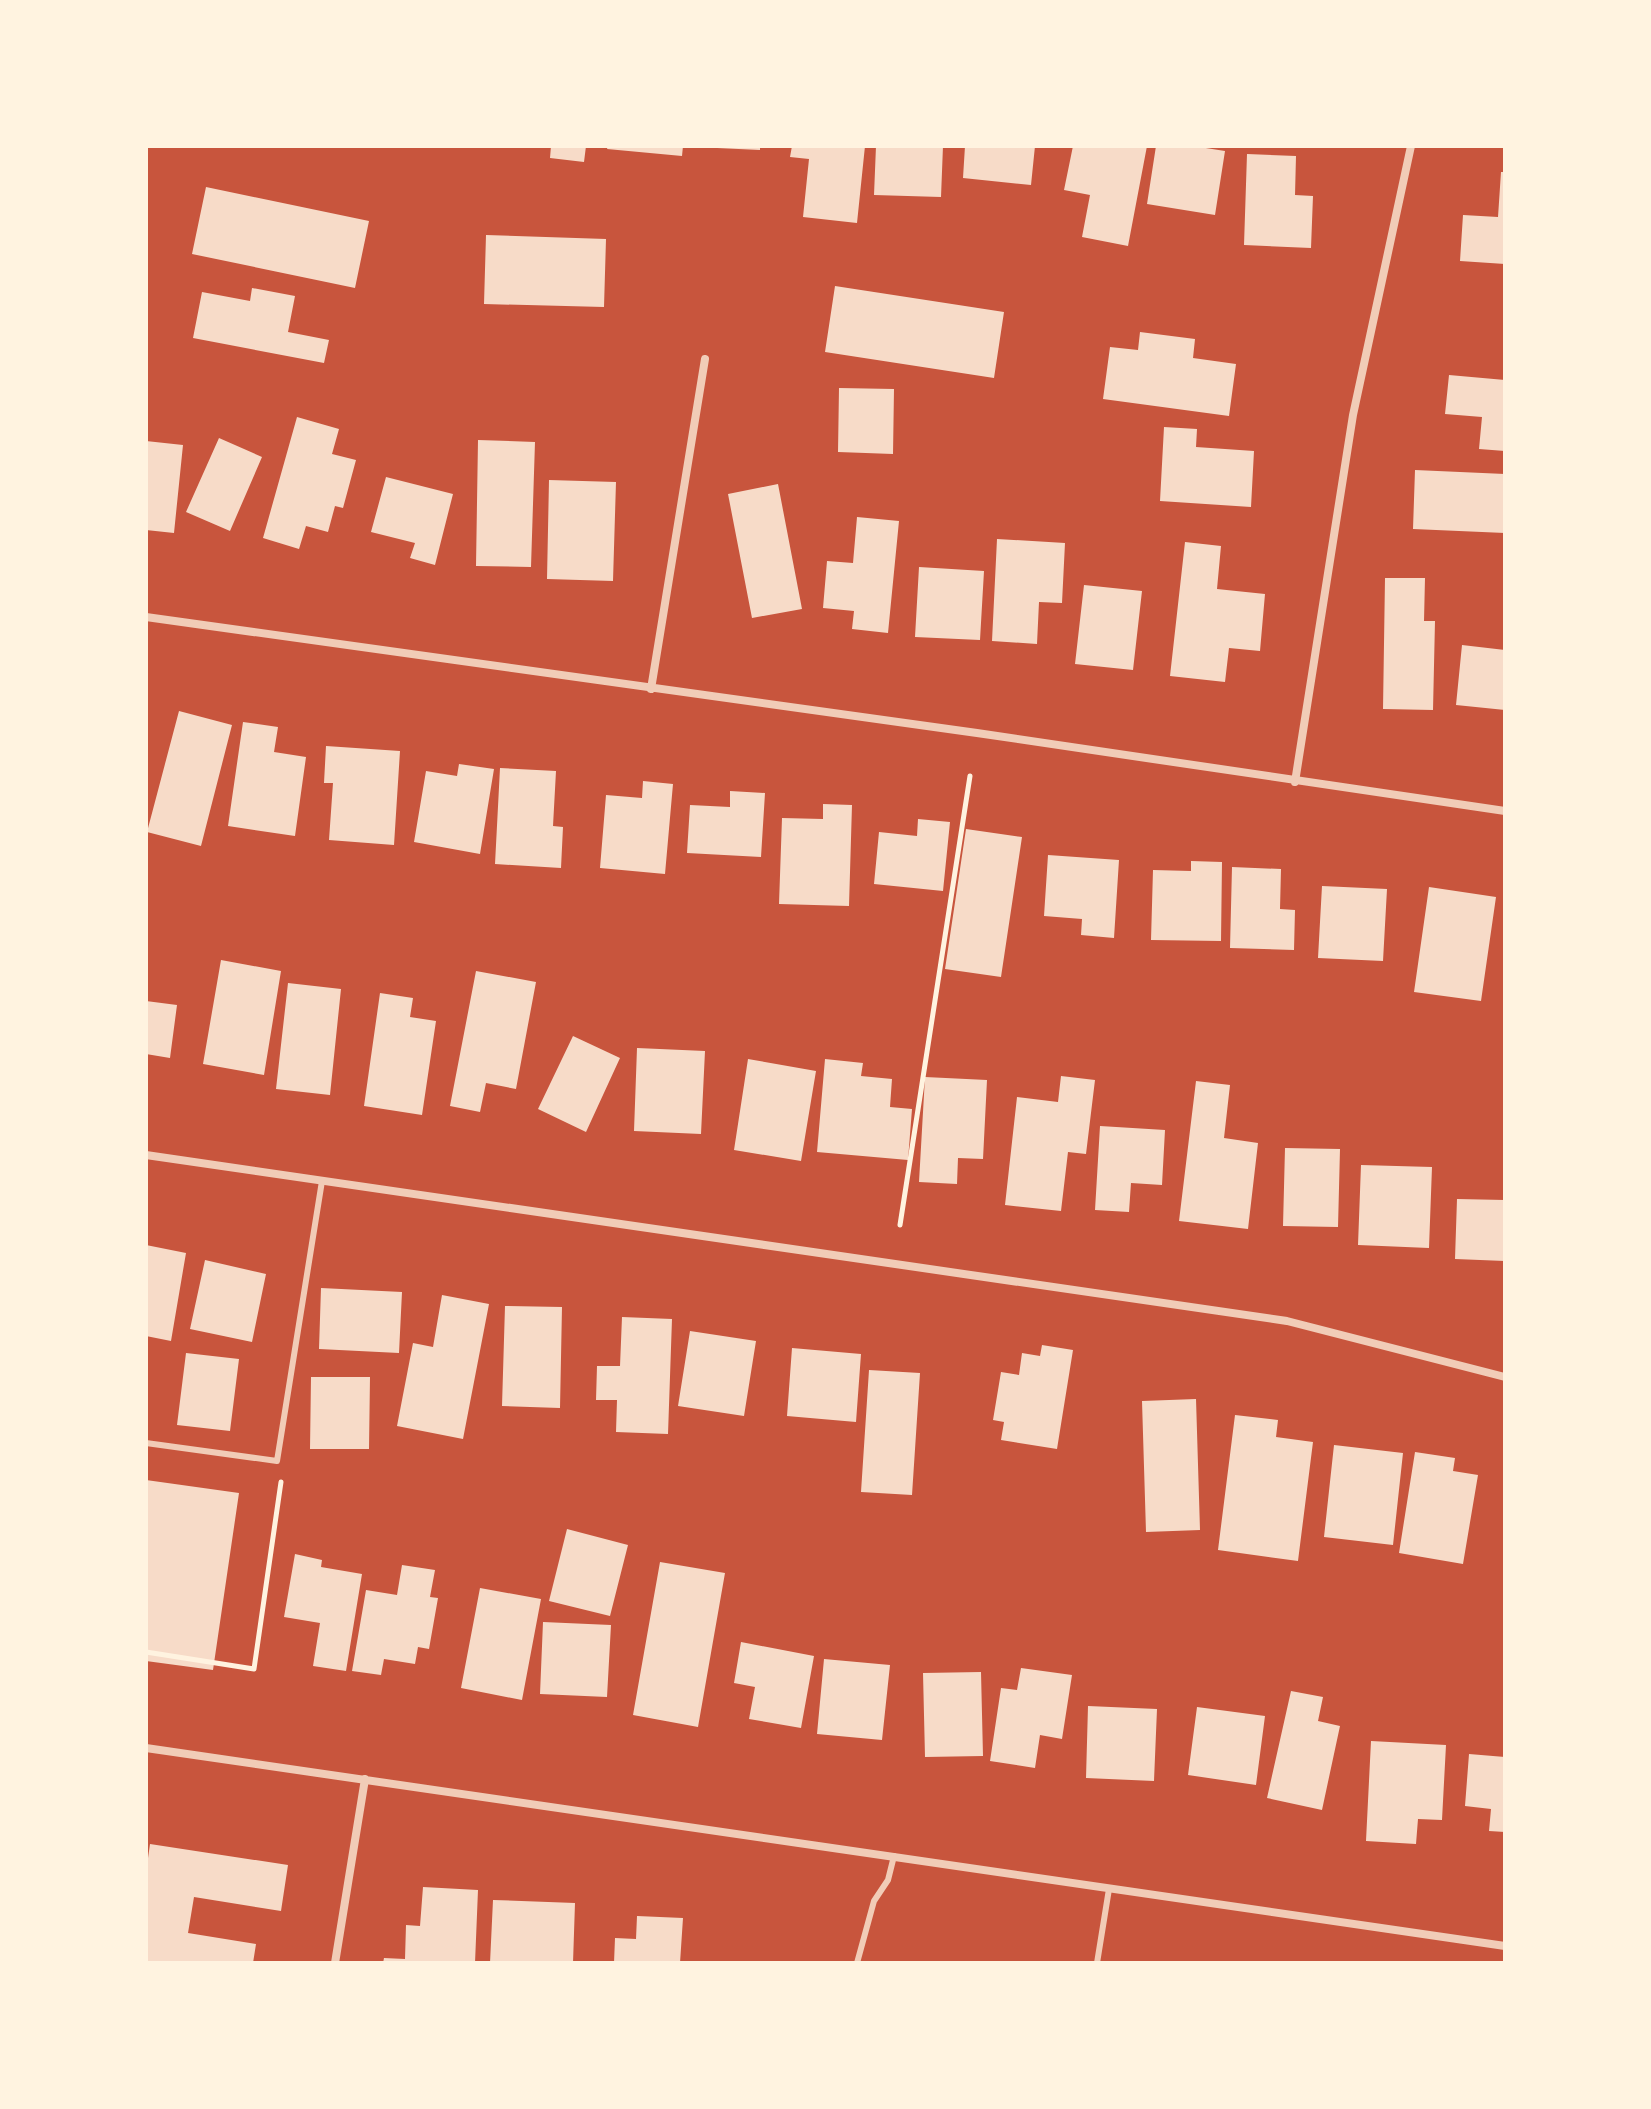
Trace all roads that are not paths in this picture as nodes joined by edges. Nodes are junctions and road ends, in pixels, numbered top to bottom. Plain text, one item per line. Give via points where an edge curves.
1 (1411, 146) edge
2 (705, 359) dead end
3 (146, 617) edge
4 (651, 689) junction
5 (1295, 782) junction
6 (1505, 811) edge
7 (146, 1155) edge
8 (322, 1181) junction
9 (1505, 1377) edge
10 (146, 1443) edge
11 (146, 1748) edge
12 (365, 1779) junction
13 (894, 1856) junction
14 (1109, 1889) junction
15 (1505, 1946) edge
16 (335, 1963) edge
17 (857, 1963) edge
18 (1097, 1963) edge

1 - 5 street via 1353,415
2 - 4 street
3 - 4 street
4 - 5 street
5 - 6 street
7 - 8 street
8 - 9 street via 1287,1321
8 - 10 lane via 277,1461
11 - 12 street
12 - 13 street
12 - 16 street
13 - 14 street
13 - 17 lane via 888,1880 874,1901
14 - 15 street
14 - 18 lane

